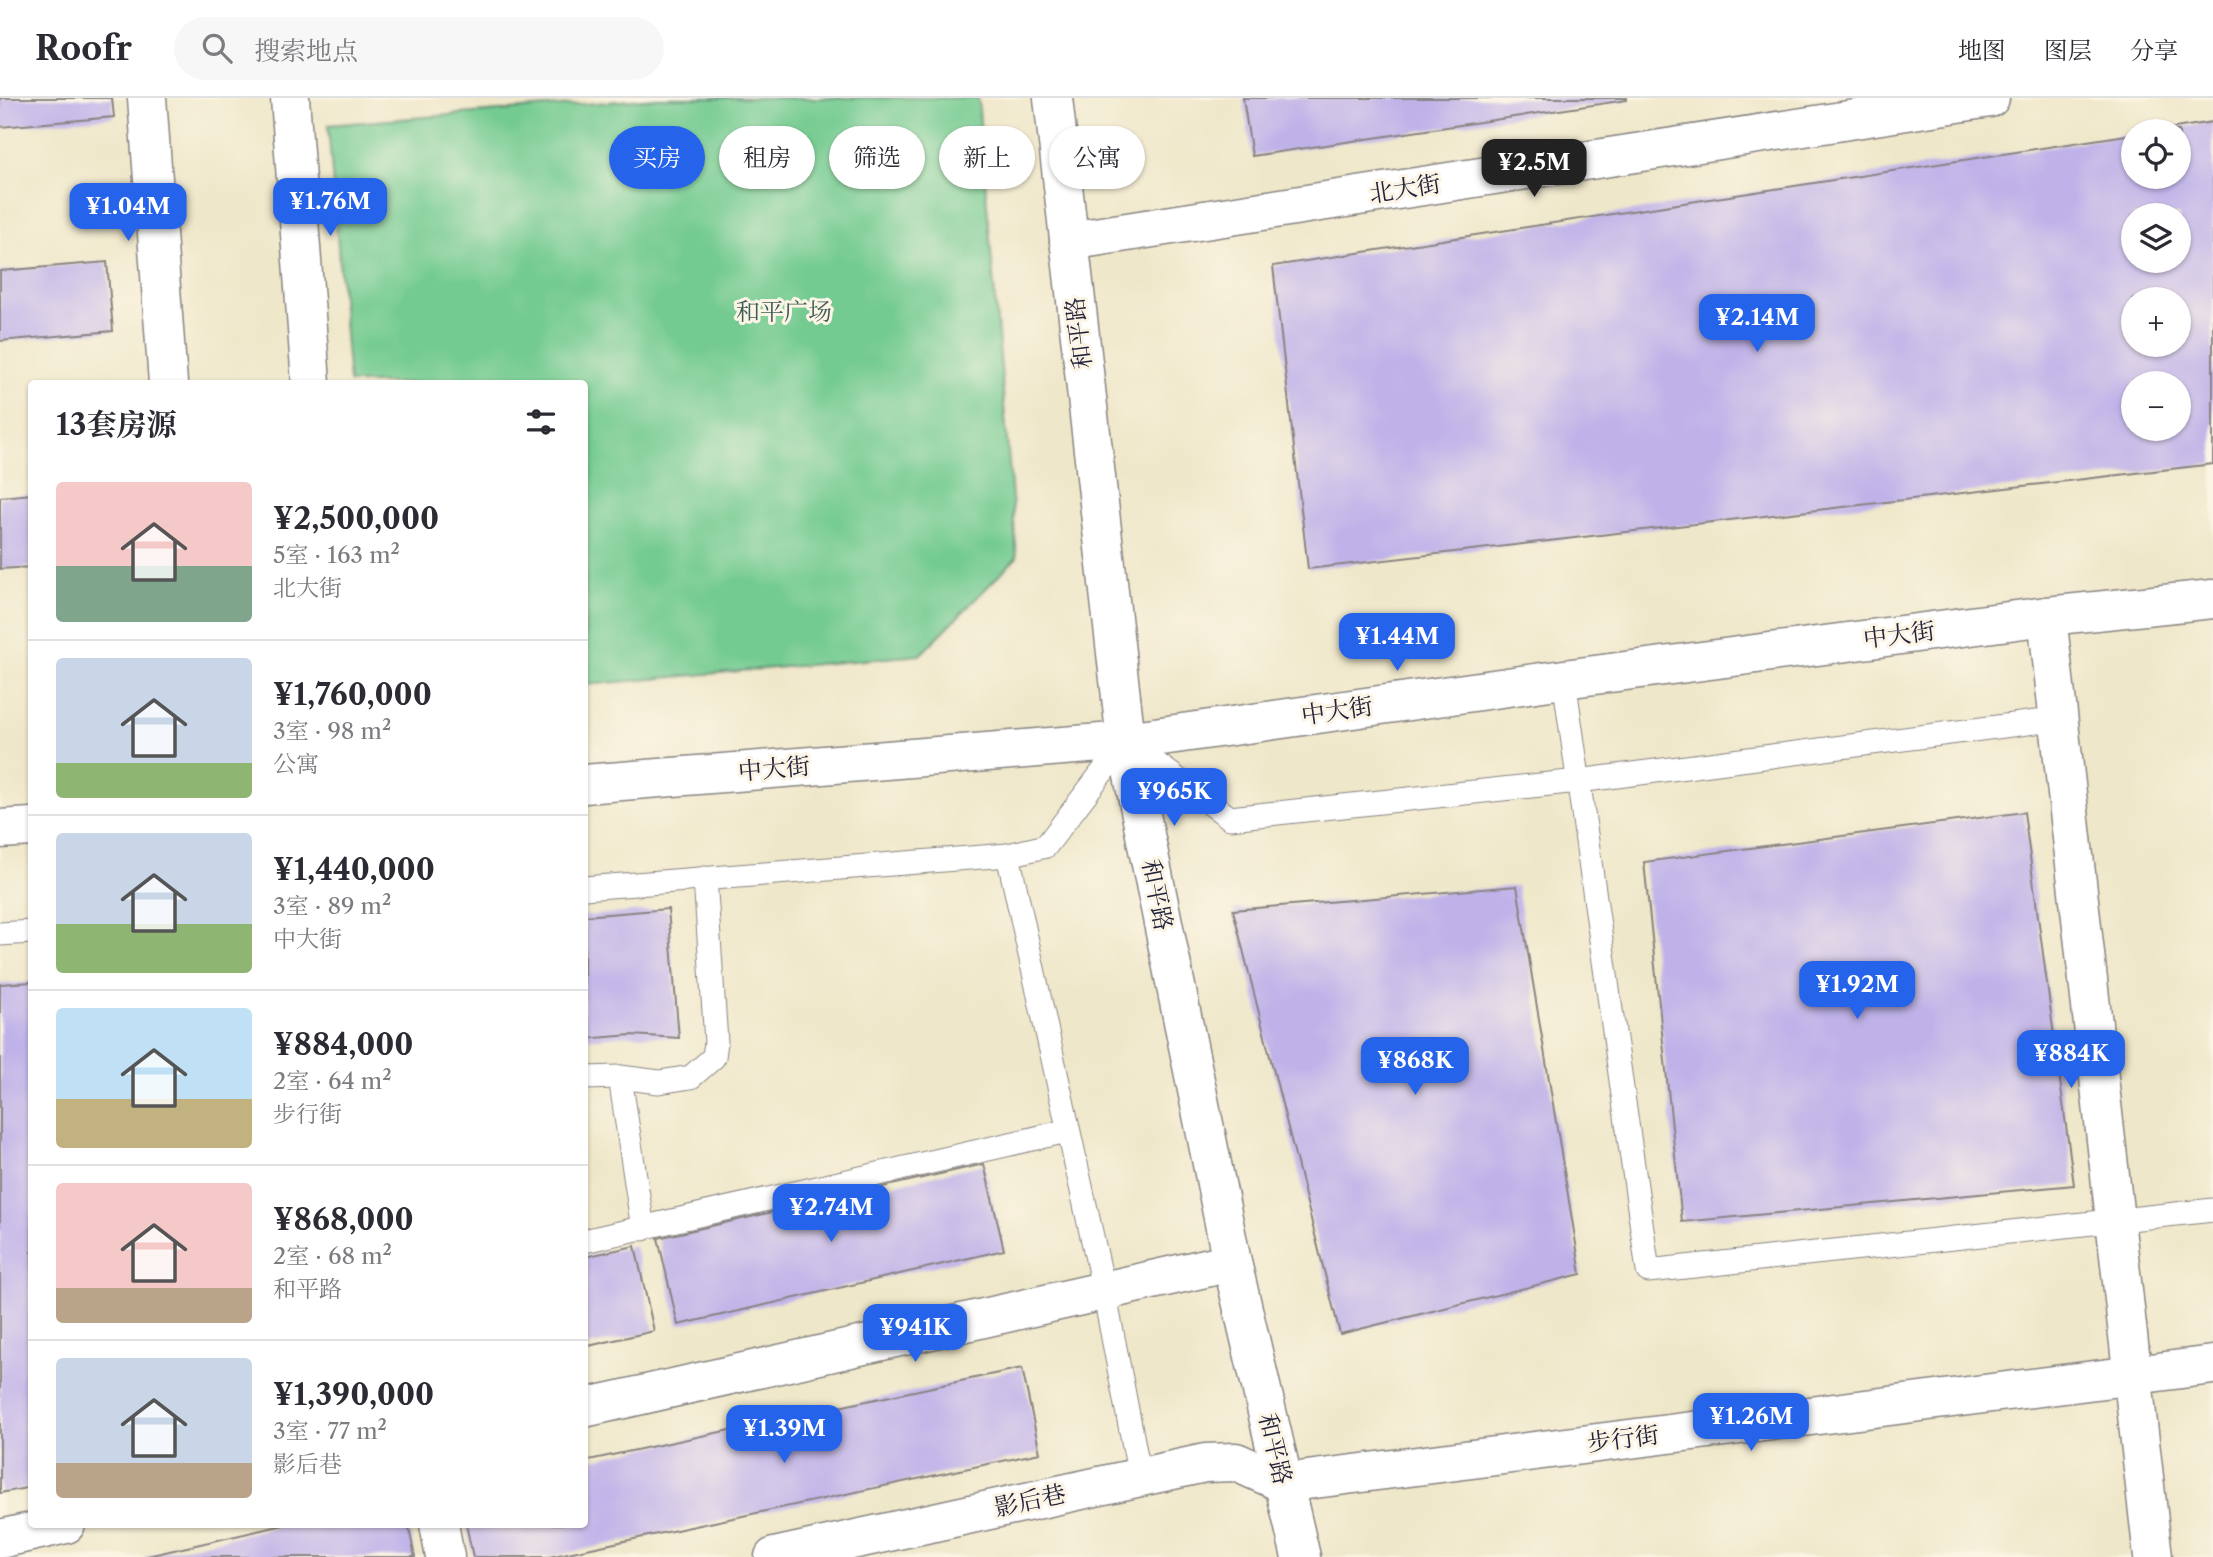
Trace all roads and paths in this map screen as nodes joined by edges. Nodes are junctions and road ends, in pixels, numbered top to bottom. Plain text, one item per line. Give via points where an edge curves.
1 (147, 98) edge
2 (290, 98) edge
3 (1053, 98) edge
4 (1990, 98) edge
5 (1846, 109) edge
6 (1069, 241) junction
7 (168, 380) edge
8 (311, 380) edge
9 (2213, 599) edge
10 (2047, 616) junction
11 (1564, 679) junction
12 (2059, 719) junction
13 (1126, 741) junction
14 (1578, 781) junction
15 (588, 784) edge
16 (28, 827) edge
17 (0, 829) edge
18 (1008, 855) junction
19 (705, 878) junction
20 (588, 888) edge
21 (28, 932) edge
22 (0, 934) edge
23 (620, 1077) junction
24 (588, 1078) edge
25 (1068, 1131) junction
26 (2213, 1210) edge
27 (2115, 1221) junction
28 (643, 1229) junction
29 (588, 1240) edge
30 (1232, 1262) junction
31 (1104, 1291) junction
32 (2213, 1365) edge
33 (2132, 1374) junction
34 (588, 1407) edge
35 (1140, 1477) junction
36 (1283, 1483) junction
37 (48, 1528) edge
38 (440, 1528) edge
39 (0, 1539) edge
40 (445, 1557) edge
41 (774, 1557) edge
42 (1301, 1557) edge
43 (2153, 1557) edge

1 - 7 street
2 - 8 street
3 - 6 street, 和平路
4 - 5 street, 北大街
5 - 6 street, 北大街
6 - 13 street, 和平路
9 - 10 street, 中大街
10 - 11 street, 中大街
10 - 12 street
11 - 13 street, 中大街
11 - 14 lane
12 - 14 lane
12 - 27 street
13 - 14 lane via 1230,818
13 - 15 street, 中大街
13 - 18 lane via 1046,846
13 - 30 street, 和平路
14 - 27 lane via 1648,1271
16 - 17 street
18 - 19 lane
18 - 25 lane
19 - 20 lane
19 - 23 lane via 714,1057 691,1077 659,1082
21 - 22 lane
23 - 24 lane
23 - 28 lane
25 - 28 lane
25 - 31 lane
26 - 27 lane
27 - 33 street
28 - 29 lane
30 - 31 street
30 - 36 street, 和平路
31 - 34 street
31 - 35 lane
32 - 33 street, 步行街
33 - 36 street, 步行街
33 - 43 street
35 - 36 street, 影后巷 via 1205,1463 1236,1462
35 - 41 street, 影后巷
36 - 42 street, 和平路
37 - 39 street
38 - 40 street

